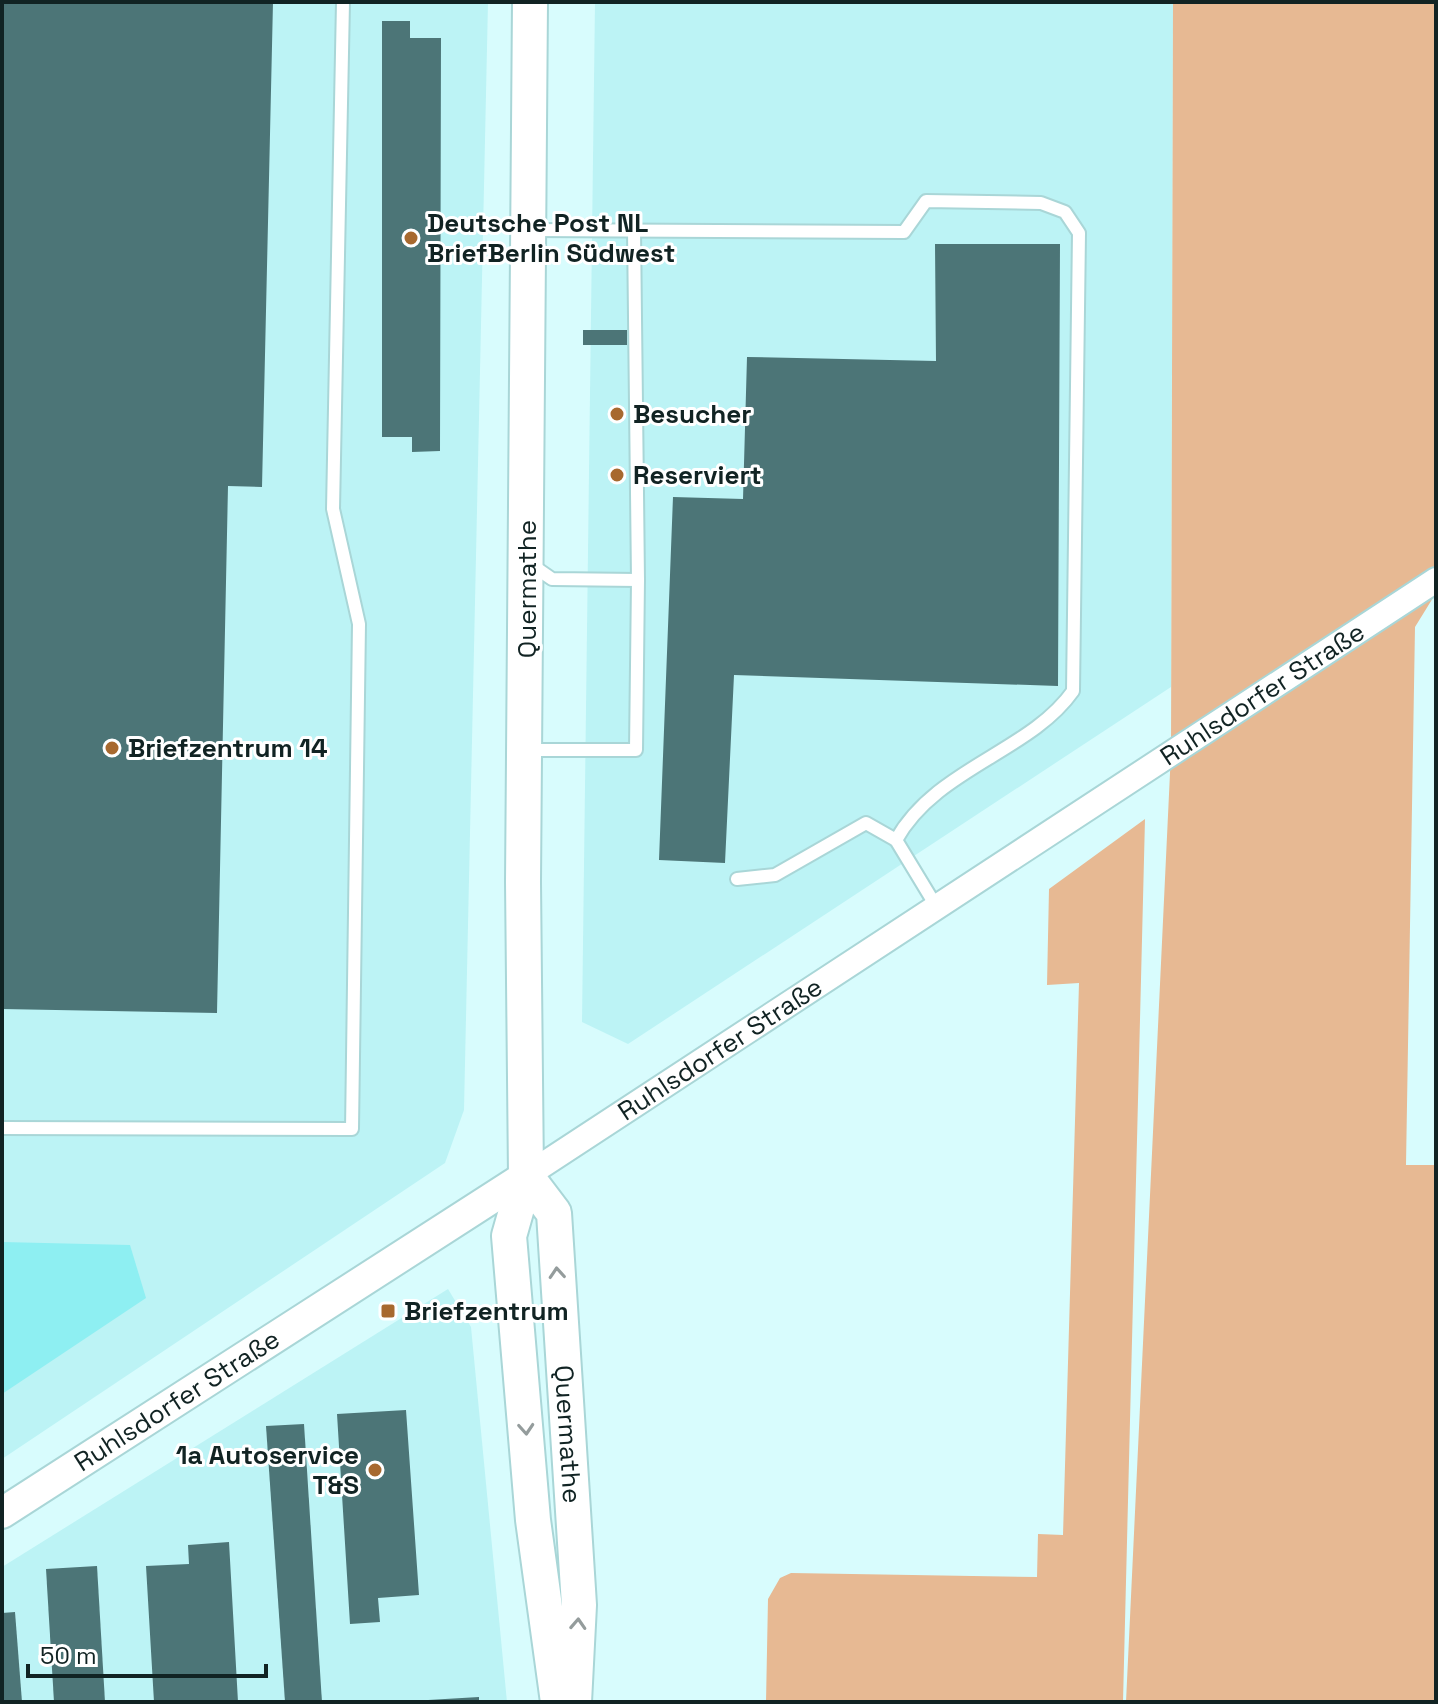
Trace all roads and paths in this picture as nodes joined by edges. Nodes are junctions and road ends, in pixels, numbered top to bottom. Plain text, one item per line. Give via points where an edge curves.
1 (343, 2) edge
2 (530, 2) edge
3 (531, 230) junction
4 (634, 230) junction
5 (527, 561) junction
6 (638, 580) junction
7 (1436, 580) edge
8 (526, 750) junction
9 (896, 840) junction
10 (737, 879) dead end
11 (936, 906) junction
12 (2, 1128) edge
13 (526, 1176) junction
14 (2, 1513) edge
15 (558, 1702) edge
16 (574, 1702) edge

1 - 12 lane via 333,509 359,624 352,1129
2 - 3 main road, Quermathe
3 - 4 lane
3 - 5 main road, Quermathe
4 - 6 lane
4 - 9 lane via 904,232 926,201 1041,203 1065,212 1079,233 1073,691 1060,710 955,778 908,818
5 - 6 lane via 552,579
5 - 8 main road, Quermathe
6 - 8 lane via 636,750
7 - 11 street, Ruhlsdorfer Straße
8 - 13 main road, Quermathe
9 - 10 lane via 866,823 775,875
9 - 11 lane
11 - 13 street, Ruhlsdorfer Straße
13 - 14 street, Ruhlsdorfer Straße
13 -> 15 main road, Quermathe via 509,1236 533,1520
16 -> 13 main road, Quermathe via 579,1605 554,1213

